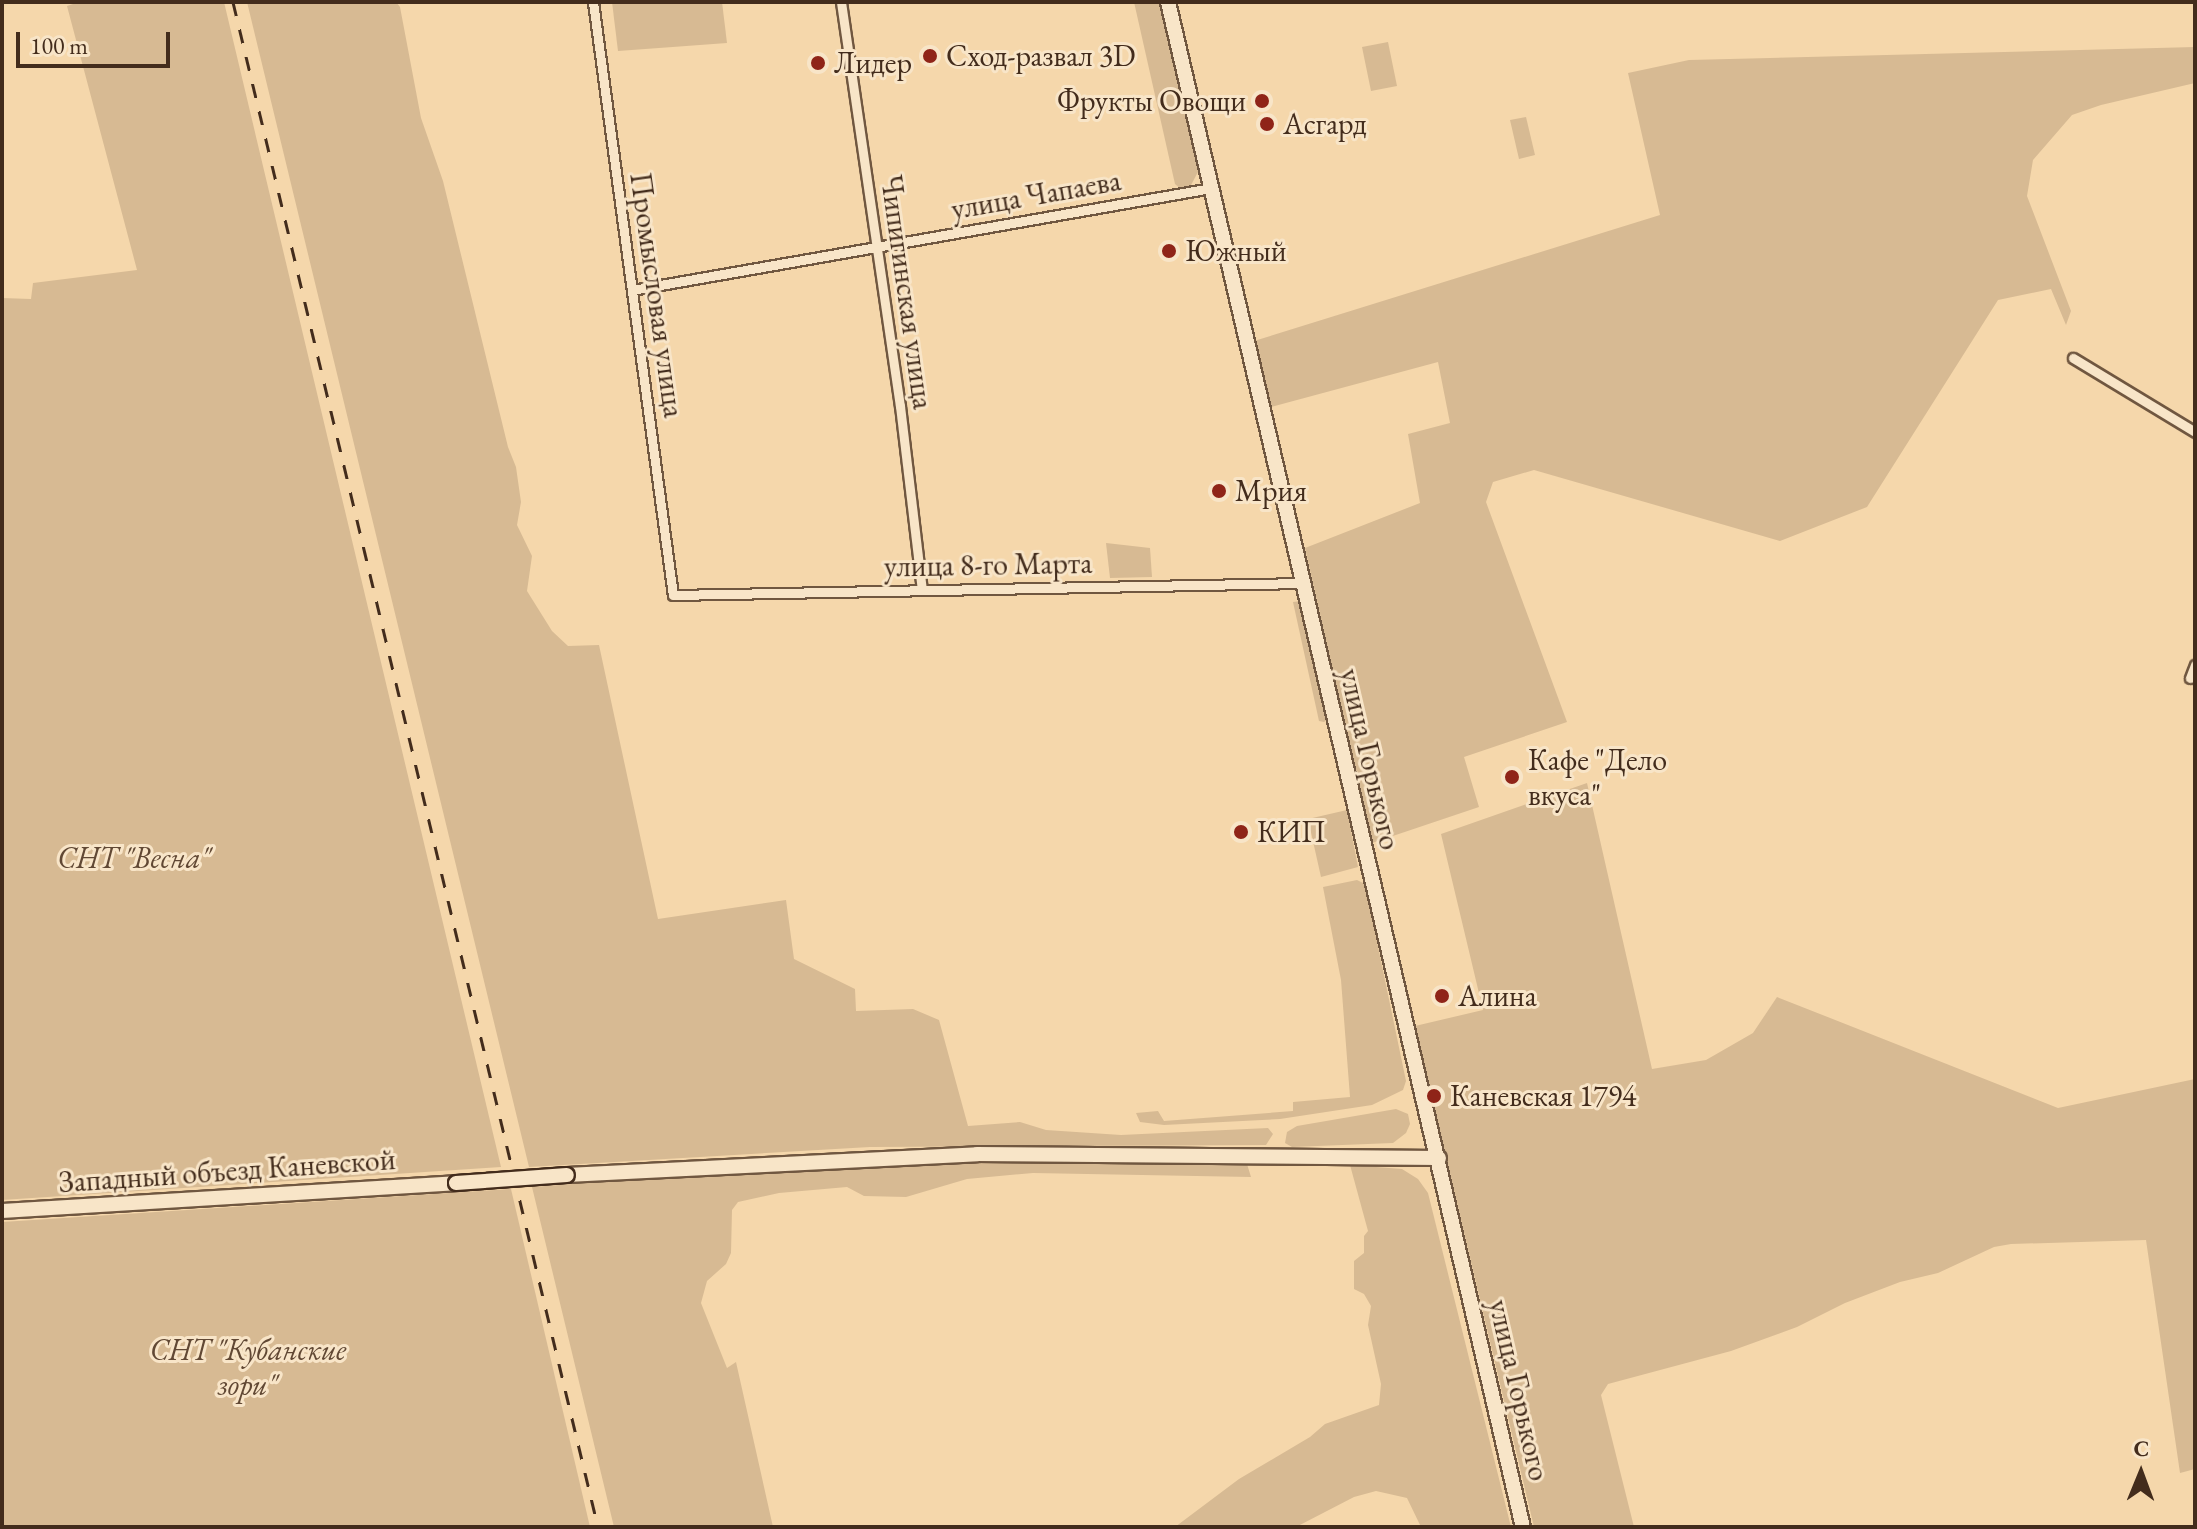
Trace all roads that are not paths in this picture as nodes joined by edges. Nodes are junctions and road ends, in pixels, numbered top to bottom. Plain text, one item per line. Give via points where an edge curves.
1 (593, 2) edge
2 (841, 2) edge
3 (1168, 2) edge
4 (1211, 188) junction
5 (877, 247) junction
6 (632, 290) junction
7 (2073, 358) dead end
8 (2195, 432) edge
9 (1304, 583) junction
10 (922, 590) junction
11 (673, 595) joint
12 (2195, 665) edge
13 (2190, 678) dead end
14 (1439, 1158) junction
15 (2, 1211) edge
16 (1523, 1527) edge

1 - 6 street, Промысловая улица
2 - 5 street, Чипигинская улица
3 - 4 main road, улица Горького
4 - 5 street, улица Чапаева
4 - 9 main road, улица Горького
5 - 6 street, улица Чапаева
5 - 10 street, Чипигинская улица
6 - 11 street, Промысловая улица
7 - 8 street
9 - 10 street, улица 8-го Марта
9 - 14 main road, улица Горького
10 - 11 street, улица 8-го Марта
12 - 13 street
14 - 15 main road, Западный объезд Каневской, bridge via 977,1154
14 - 16 main road, улица Горького

